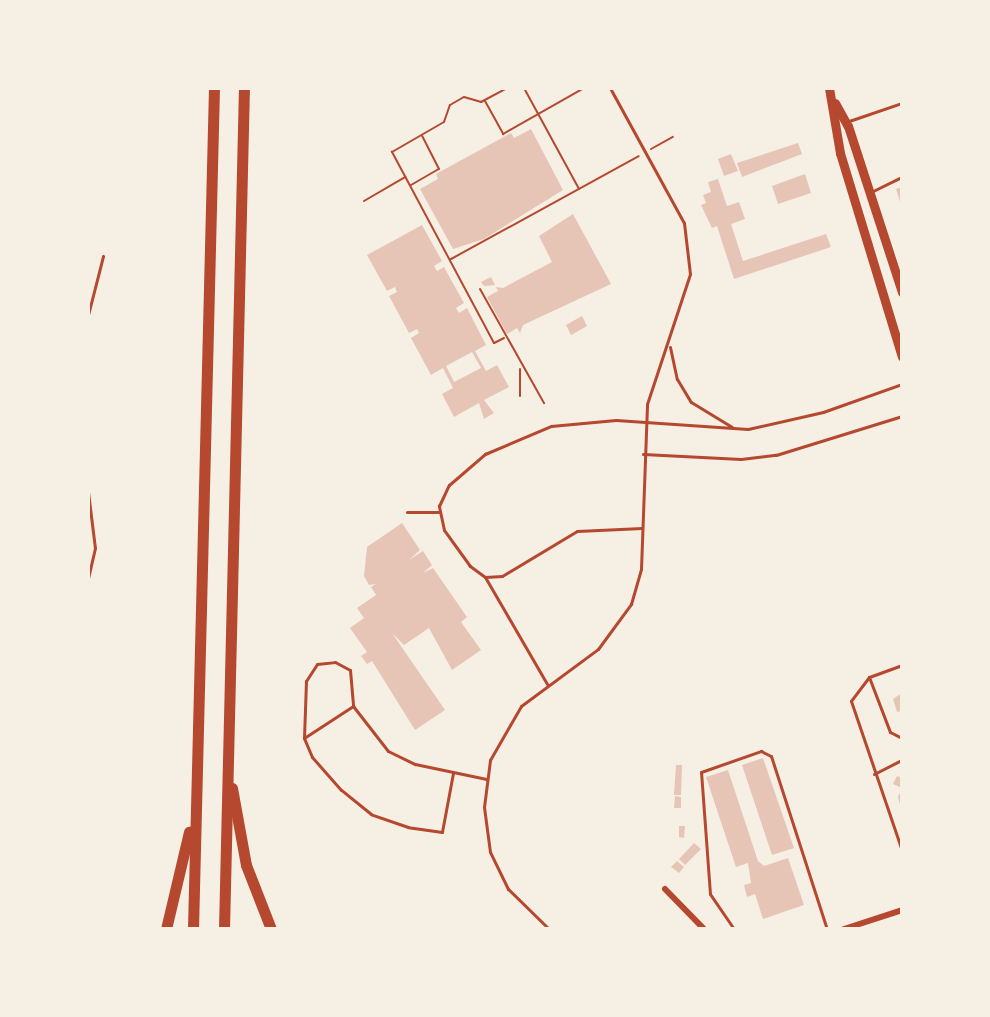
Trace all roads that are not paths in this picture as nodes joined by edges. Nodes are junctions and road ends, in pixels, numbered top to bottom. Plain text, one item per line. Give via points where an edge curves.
1 (214, 88) edge
2 (244, 88) edge
3 (610, 88) edge
4 (829, 88) edge
5 (833, 100) junction
6 (902, 103) edge
7 (847, 121) junction
8 (902, 177) edge
9 (869, 192) junction
10 (103, 256) dead end
11 (902, 290) edge
12 (88, 315) edge
13 (670, 343) junction
14 (902, 357) edge
15 (902, 384) edge
16 (902, 416) edge
17 (645, 422) junction
18 (735, 429) junction
19 (643, 454) junction
20 (88, 492) edge
21 (407, 512) dead end
22 (439, 512) junction
23 (642, 528) junction
24 (485, 577) junction
25 (88, 579) edge
26 (902, 665) edge
27 (869, 677) junction
28 (547, 684) junction
29 (353, 706) junction
30 (304, 738) junction
31 (902, 738) edge
32 (902, 760) edge
33 (228, 764) junction
34 (453, 773) junction
35 (874, 774) junction
36 (486, 779) junction
37 (195, 800) junction
38 (902, 851) edge
39 (665, 889) dead end
40 (902, 910) edge
41 (166, 929) edge
42 (193, 929) edge
43 (224, 929) edge
44 (271, 929) edge
45 (549, 929) edge
46 (704, 929) edge
47 (734, 929) edge
48 (827, 929) edge
49 (844, 929) edge

1 - 37 highway
2 - 33 highway
3 - 13 lane via 684,223 689,286
4 - 5 main road
5 - 7 main road
5 - 14 main road via 840,153
6 - 7 lane
7 - 9 main road
8 - 9 lane
9 - 11 main road
10 - 12 lane
13 - 17 lane
13 - 18 lane via 677,379 691,402
15 - 18 lane via 800,419
16 - 19 lane via 776,455 729,459
17 - 18 lane
17 - 19 lane
17 - 22 lane via 582,421 526,433 464,470 441,496
19 - 23 lane
20 - 25 lane via 95,548
21 - 22 lane
22 - 24 lane via 470,566
23 - 24 lane via 577,531 502,576
23 - 28 lane via 637,586 622,620 590,655
24 - 28 lane
26 - 27 lane
27 - 31 lane via 890,732
27 - 35 lane via 851,701
28 - 36 lane via 506,726
29 - 30 lane
29 - 30 lane via 350,670 335,662 317,664 306,681
29 - 34 lane via 388,751
30 - 34 lane via 312,757 341,790 371,814 408,827 442,832
32 - 35 lane
33 - 43 highway
33 - 44 highway via 246,865
34 - 36 lane
35 - 38 lane
36 - 45 lane via 485,829 499,872 521,906
37 - 41 highway
37 - 42 highway
39 - 46 street
40 - 49 street
47 - 48 lane via 710,894 701,772 761,751 771,756

